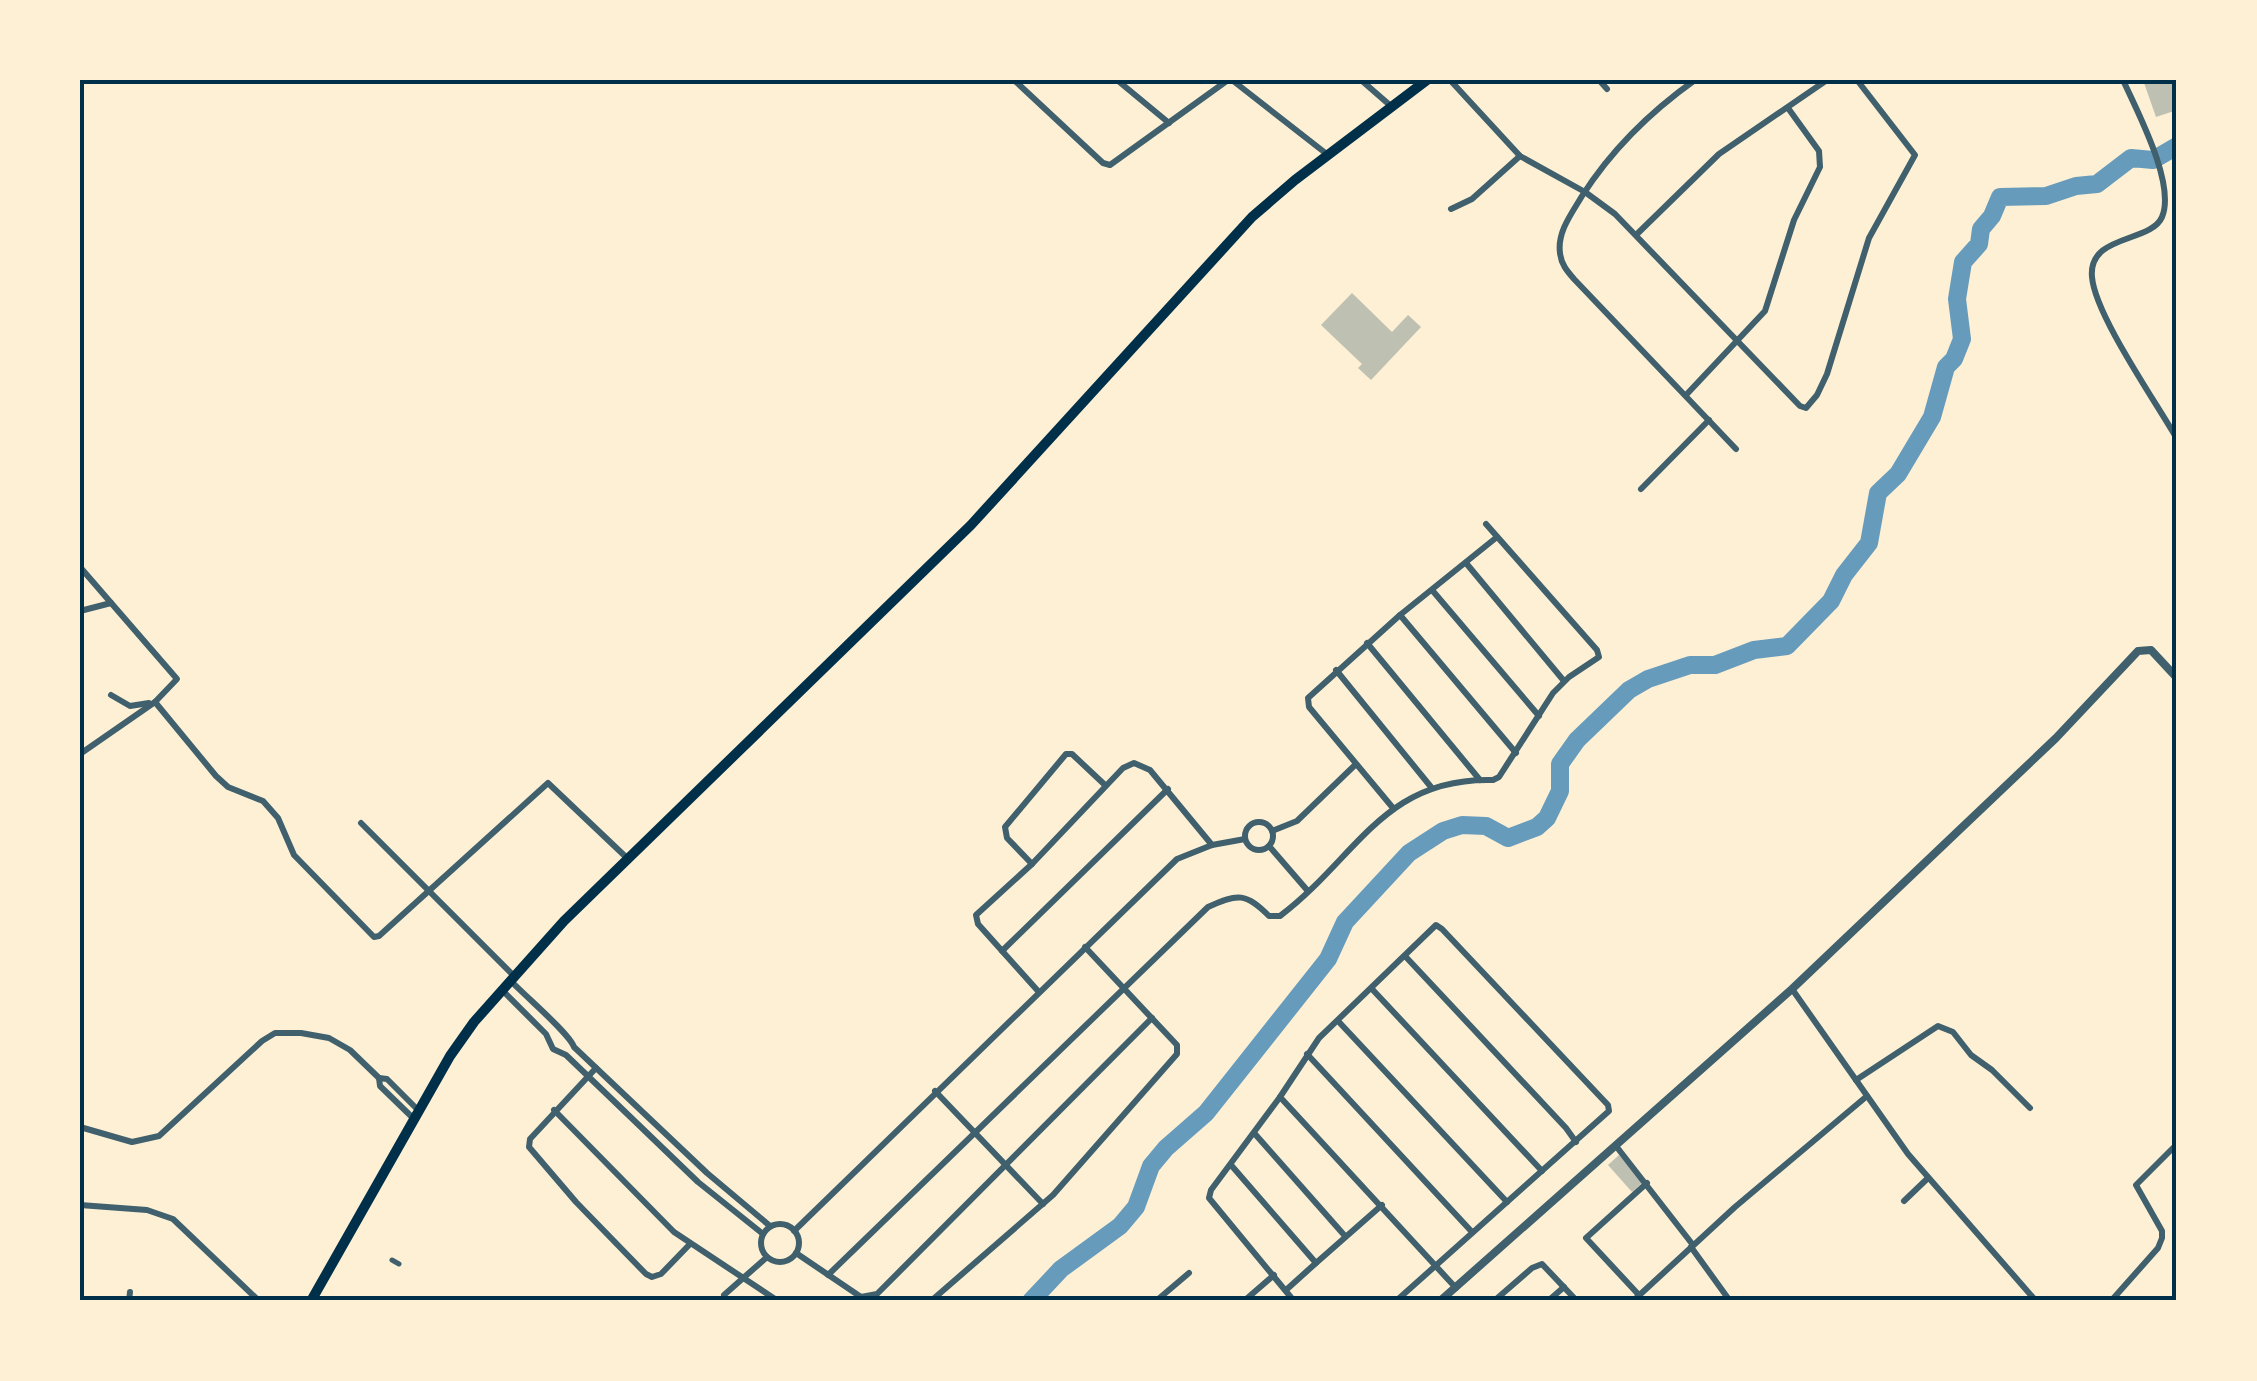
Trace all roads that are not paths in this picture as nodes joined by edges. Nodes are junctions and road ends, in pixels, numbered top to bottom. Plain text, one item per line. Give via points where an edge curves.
1 (1014, 80) edge
2 (1117, 80) edge
3 (1230, 80) edge
4 (1361, 80) edge
5 (1427, 80) edge
6 (1450, 80) edge
7 (1598, 80) edge
8 (1695, 80) edge
9 (1827, 80) edge
10 (1858, 80) edge
11 (2123, 80) edge
12 (1607, 90) dead end
13 (1393, 108) junction
14 (1788, 108) junction
15 (1170, 123) junction
16 (1328, 155) junction
17 (1520, 156) junction
18 (1585, 192) junction
19 (1452, 209) dead end
20 (1636, 236) junction
21 (1739, 341) junction
22 (1686, 395) junction
23 (1709, 420) junction
24 (2177, 439) edge
25 (1736, 450) dead end
26 (1641, 489) dead end
27 (1486, 524) dead end
28 (1497, 537) junction
29 (1466, 563) junction
30 (80, 568) edge
31 (1432, 590) junction
32 (110, 603) junction
33 (80, 611) edge
34 (1400, 615) junction
35 (1368, 643) junction
36 (1336, 670) junction
37 (2177, 678) edge
38 (1564, 681) junction
39 (111, 695) dead end
40 (155, 702) junction
41 (1539, 716) junction
42 (1516, 753) junction
43 (80, 754) edge
44 (1356, 764) junction
45 (1480, 780) junction
46 (1105, 785) junction
47 (1431, 787) junction
48 (1168, 790) junction
49 (1394, 808) junction
50 (361, 823) dead end
51 (1272, 831) junction
52 (1245, 839) junction
53 (1212, 844) junction
54 (1269, 846) junction
55 (627, 858) junction
56 (1032, 864) junction
57 (1307, 890) junction
58 (428, 892) junction
59 (1085, 948) junction
60 (1002, 950) junction
61 (1404, 956) junction
62 (508, 982) junction
63 (1123, 988) junction
64 (1792, 989) junction
65 (1372, 990) junction
66 (1038, 991) junction
67 (1152, 1018) junction
68 (1339, 1022) junction
69 (554, 1025) junction
70 (546, 1034) junction
71 (574, 1047) junction
72 (566, 1054) junction
73 (1307, 1054) junction
74 (596, 1068) junction
75 (588, 1076) junction
76 (1856, 1080) junction
77 (935, 1091) junction
78 (1868, 1096) junction
79 (1280, 1098) junction
80 (2030, 1108) dead end
81 (554, 1110) junction
82 (416, 1114) junction
83 (80, 1127) edge
84 (974, 1133) junction
85 (1255, 1134) junction
86 (1576, 1142) junction
87 (2177, 1144) edge
88 (1616, 1146) junction
89 (1230, 1165) junction
90 (1007, 1167) junction
91 (1542, 1171) junction
92 (1928, 1178) junction
93 (1647, 1183) junction
94 (1904, 1200) dead end
95 (1507, 1202) junction
96 (1043, 1204) junction
97 (80, 1205) edge
98 (1382, 1205) junction
99 (770, 1226) junction
100 (794, 1231) junction
101 (1472, 1232) junction
102 (763, 1234) junction
103 (1346, 1236) junction
104 (690, 1244) junction
105 (1692, 1246) junction
106 (796, 1253) junction
107 (767, 1257) junction
108 (392, 1260) dead end
109 (1316, 1262) junction
110 (399, 1264) dead end
111 (1437, 1264) junction
112 (1189, 1273) dead end
113 (828, 1275) junction
114 (1274, 1275) junction
115 (742, 1277) junction
116 (1564, 1287) junction
117 (1456, 1288) junction
118 (1286, 1290) junction
119 (724, 1295) dead end
120 (1635, 1298) edge
121 (1443, 1300) edge
122 (1728, 1300) edge
123 (260, 1301) edge
124 (311, 1301) edge
125 (778, 1301) edge
126 (931, 1301) edge
127 (1156, 1301) edge
128 (1244, 1301) edge
129 (1294, 1301) edge
130 (1396, 1301) edge
131 (1494, 1301) edge
132 (1548, 1301) edge
133 (1577, 1301) edge
134 (2036, 1301) edge
135 (2111, 1301) edge

1 - 15 street via 1103,163 1116,163
2 - 15 street
3 - 15 street
3 - 16 street
4 - 13 street
5 - 13 main road
6 - 17 street
7 - 12 street
8 - 18 street via 1619,145
9 - 14 street
10 - 21 street via 1915,154 1869,238 1827,374 1810,406 1800,406
11 - 24 street via 2166,199 2159,223 2102,252 2092,278
13 - 16 main road
14 - 20 street via 1719,154
14 - 21 street via 1822,161 1794,220 1765,311
16 - 55 main road via 1236,234 972,525
17 - 18 street
17 - 19 street via 1472,200
18 - 20 street
18 - 22 street via 1564,227 1562,262
20 - 21 street
21 - 22 street
22 - 23 street
23 - 25 street
23 - 26 street
27 - 28 street
28 - 29 street
28 - 38 street via 1597,650 1597,660
29 - 31 street
29 - 38 street
30 - 32 street
31 - 34 street
31 - 41 street
32 - 33 street
32 - 40 street via 177,679
34 - 35 street
34 - 42 street
35 - 36 street
35 - 45 street
36 - 44 street via 1306,700
36 - 47 street
37 - 64 street via 2151,650 2138,651
38 - 41 street
39 - 40 street via 130,706
40 - 43 street
40 - 58 street via 216,776 264,801 294,855 374,938
41 - 42 street
42 - 45 street via 1496,780
44 - 49 street
44 - 51 street via 1297,821
45 - 47 street
46 - 48 street via 1134,763
46 - 56 street
46 - 56 street via 1066,754 1005,828
47 - 49 street
48 - 53 street
48 - 60 street
49 - 57 street
50 - 58 street
51 - 52 street via 1257,822 1248,826
51 - 54 street
52 - 53 street
52 - 54 street via 1253,849
53 - 59 street via 1178,859
54 - 57 street
55 - 58 street via 548,782
55 - 62 main road
56 - 60 street via 976,915
57 - 63 street via 1276,917 1244,896 1208,907
58 - 62 street
59 - 63 street
59 - 66 street
60 - 66 street
61 - 65 street
61 - 86 street
61 - 86 street via 1439,926 1608,1105 1608,1114
62 - 69 street
62 - 70 street
62 - 82 main road
63 - 67 street
63 - 84 street
64 - 76 street
64 - 88 street
65 - 68 street
65 - 91 street
66 - 77 street
67 - 90 street
67 - 96 street via 1177,1044 1178,1054
68 - 73 street
68 - 95 street
69 - 70 street
69 - 71 street
70 - 72 street
71 - 72 street
71 - 74 street
72 - 75 street
73 - 79 street
73 - 101 street
74 - 75 street
74 - 99 street
75 - 81 street
75 - 102 street
76 - 78 street
76 - 80 street via 1938,1026 1953,1032
77 - 84 street
77 - 100 street
78 - 92 street
78 - 105 street
79 - 85 street
79 - 98 street
81 - 104 street
81 - 104 street via 529,1147 646,1274 661,1274
82 - 83 street via 350,1050 329,1038 275,1033 159,1136 132,1142
82 - 124 main road
84 - 90 street
84 - 113 street
85 - 89 street
85 - 103 street
86 - 91 street
87 - 135 street via 2136,1184 2162,1231 2158,1248
88 - 93 street
88 - 117 street
89 - 109 street
89 - 114 street via 1210,1202
90 - 96 street
90 - 113 street via 877,1294 861,1297
91 - 95 street
92 - 94 street
92 - 134 street
93 - 105 street
93 - 120 street via 1586,1238
95 - 101 street
96 - 126 street
97 - 123 street via 147,1210 173,1219
98 - 103 street
98 - 111 street
99 - 100 street
99 - 102 street
100 - 106 street
101 - 111 street
102 - 107 street
103 - 109 street
104 - 115 street
105 - 120 street
105 - 122 street
106 - 107 street via 782,1262
106 - 113 street
107 - 115 street
108 - 110 street
109 - 118 street
111 - 117 street
111 - 130 street
112 - 127 street
114 - 118 street
114 - 128 street
115 - 119 street
115 - 125 street
116 - 131 street via 1538,1264
116 - 132 street
116 - 133 street
117 - 121 street
118 - 129 street

